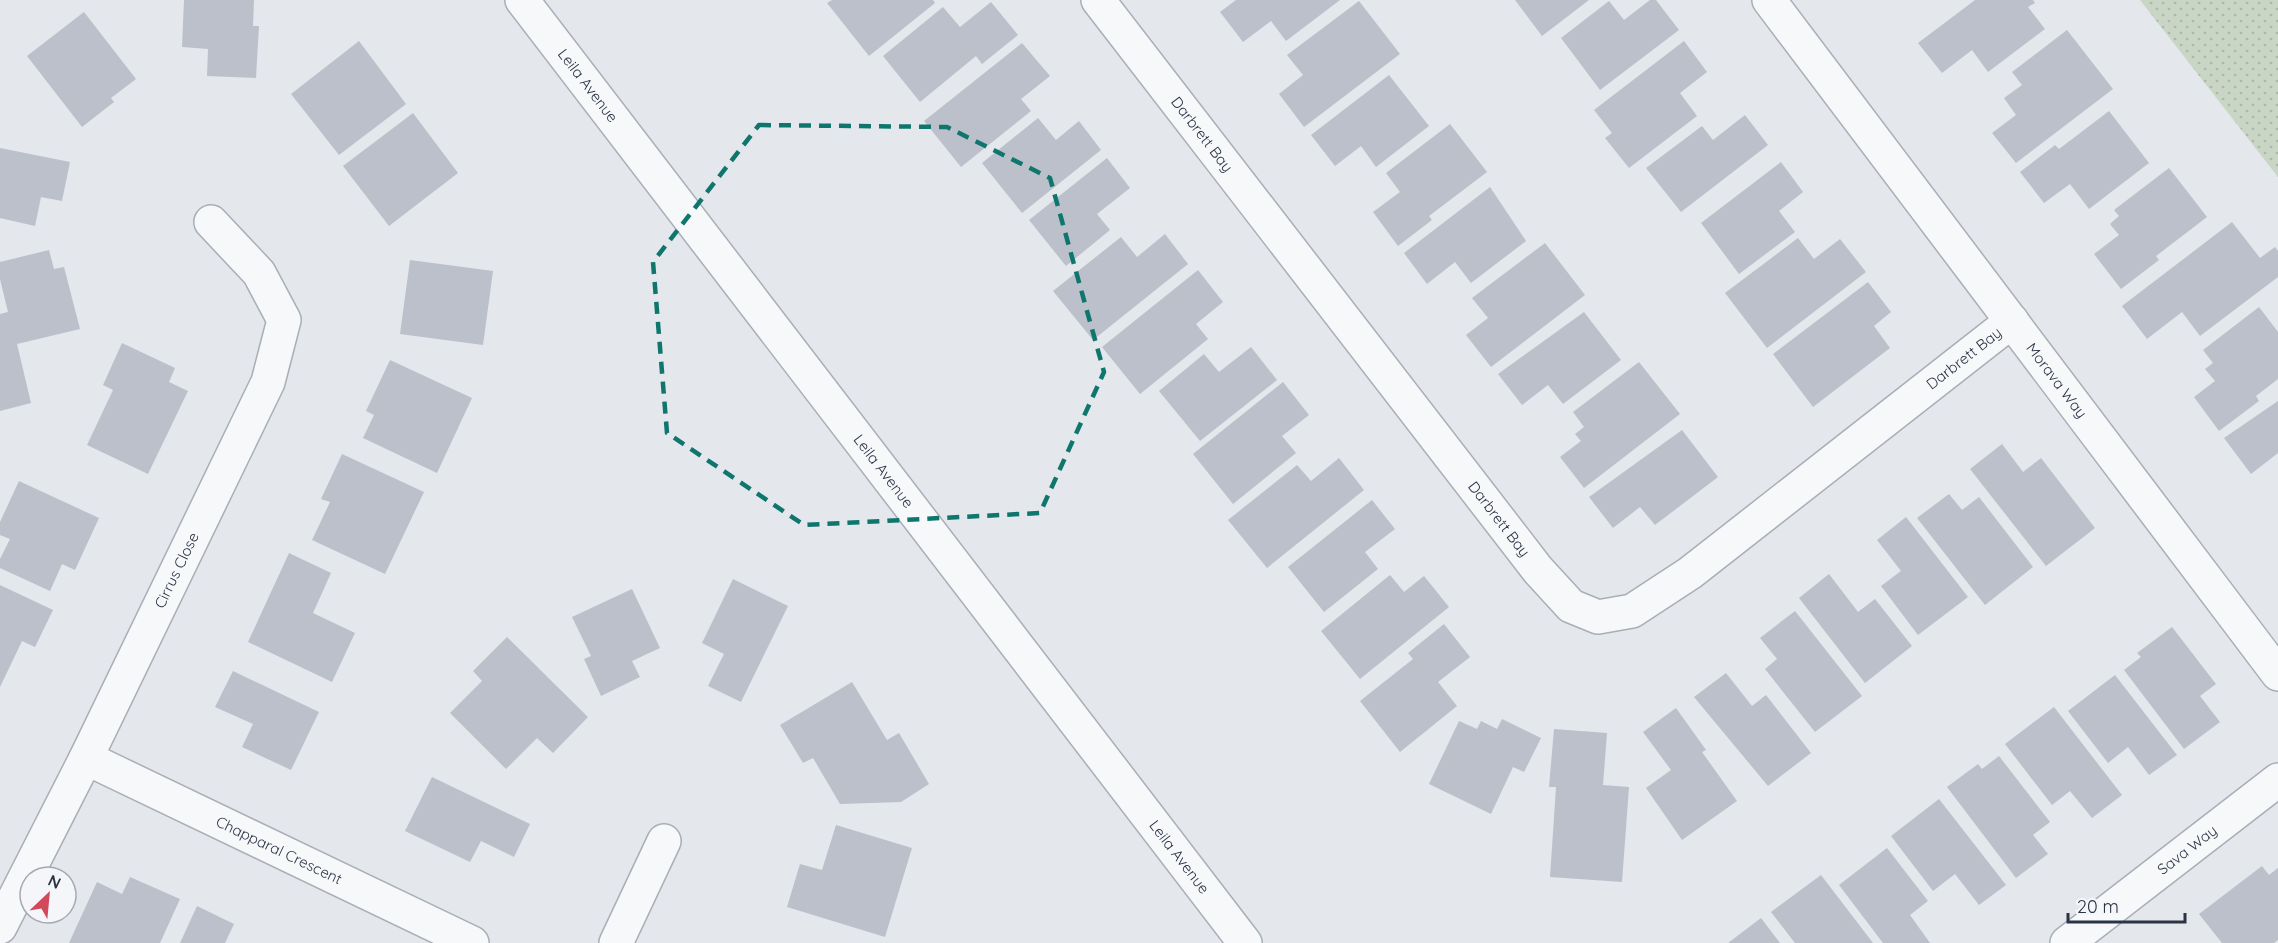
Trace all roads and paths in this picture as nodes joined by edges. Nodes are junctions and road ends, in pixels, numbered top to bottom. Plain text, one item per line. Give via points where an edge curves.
1 (522, 0) edge
2 (1098, 0) edge
3 (1769, 0) edge
4 (211, 222) dead end
5 (2012, 321) junction
6 (2278, 674) edge
7 (86, 758) junction
8 (2278, 780) edge
9 (664, 842) dead end
10 (0, 927) edge
11 (472, 943) edge
12 (616, 943) edge
13 (1245, 943) edge
14 (2067, 943) edge

1 - 13 street, Leila Avenue
2 - 5 street, Darbrett Bay via 1538,570 1571,606 1598,617 1632,611 1690,573
3 - 5 street, Morava Way
4 - 7 street, Cirrus Close via 259,273 284,320 268,382
5 - 6 street, Morava Way
7 - 10 street, Cirrus Close
7 - 11 street, Chapparal Crescent
8 - 14 street, Sava Way
9 - 12 street

